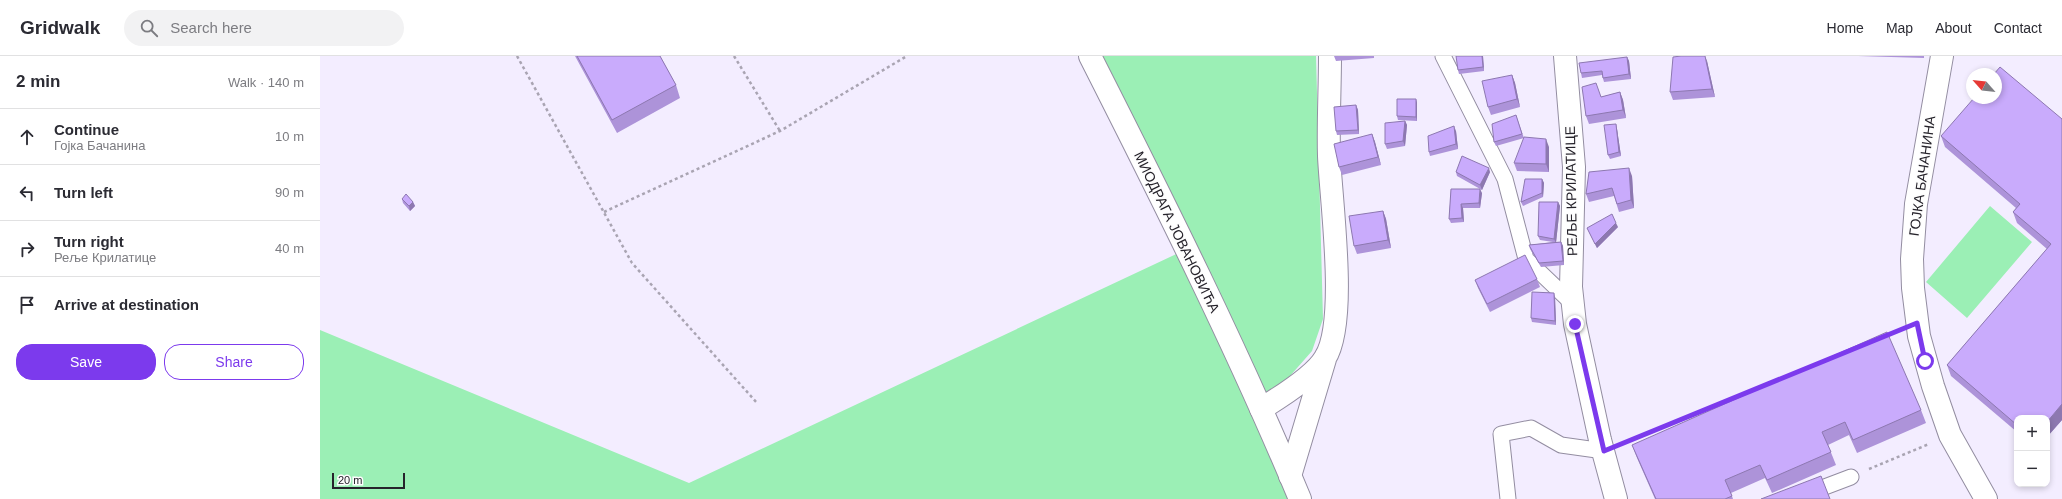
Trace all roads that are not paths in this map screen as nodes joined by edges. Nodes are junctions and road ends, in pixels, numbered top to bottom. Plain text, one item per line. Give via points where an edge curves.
1 (1090, 56) edge
2 (1330, 56) edge
3 (1443, 56) edge
4 (1565, 56) edge
5 (1942, 56) edge
6 (1572, 303) junction
7 (1325, 358) junction
8 (1261, 409) junction
9 (1604, 451) junction
10 (1290, 476) junction
11 (1851, 477) road end
12 (1300, 499) edge
13 (1508, 499) edge
14 (1616, 499) edge
15 (1793, 499) edge
16 (1986, 499) edge

1 - 8 street, МИОДРАГА ЈОВАНОВИЋА via 1187,249
2 - 7 street via 1329,156 1336,322
3 - 6 lane via 1505,179 1526,259
4 - 6 street, РЕЉЕ КРИЛАТИЦЕ via 1574,167
5 - 16 street, ГОЈКА БАЧАНИНА via 1917,197 1913,234 1913,280 1919,336 1932,386 1950,435
6 - 9 street, РЕЉЕ КРИЛАТИЦЕ via 1578,343
7 - 8 street via 1287,393
7 - 10 street
8 - 10 street, МИОДРАГА ЈОВАНОВИЋА
9 - 13 lane via 1561,445 1531,428 1502,434
9 - 14 street, РЕЉЕ КРИЛАТИЦЕ
10 - 12 street, МИОДРАГА ЈОВАНОВИЋА
11 - 15 lane

